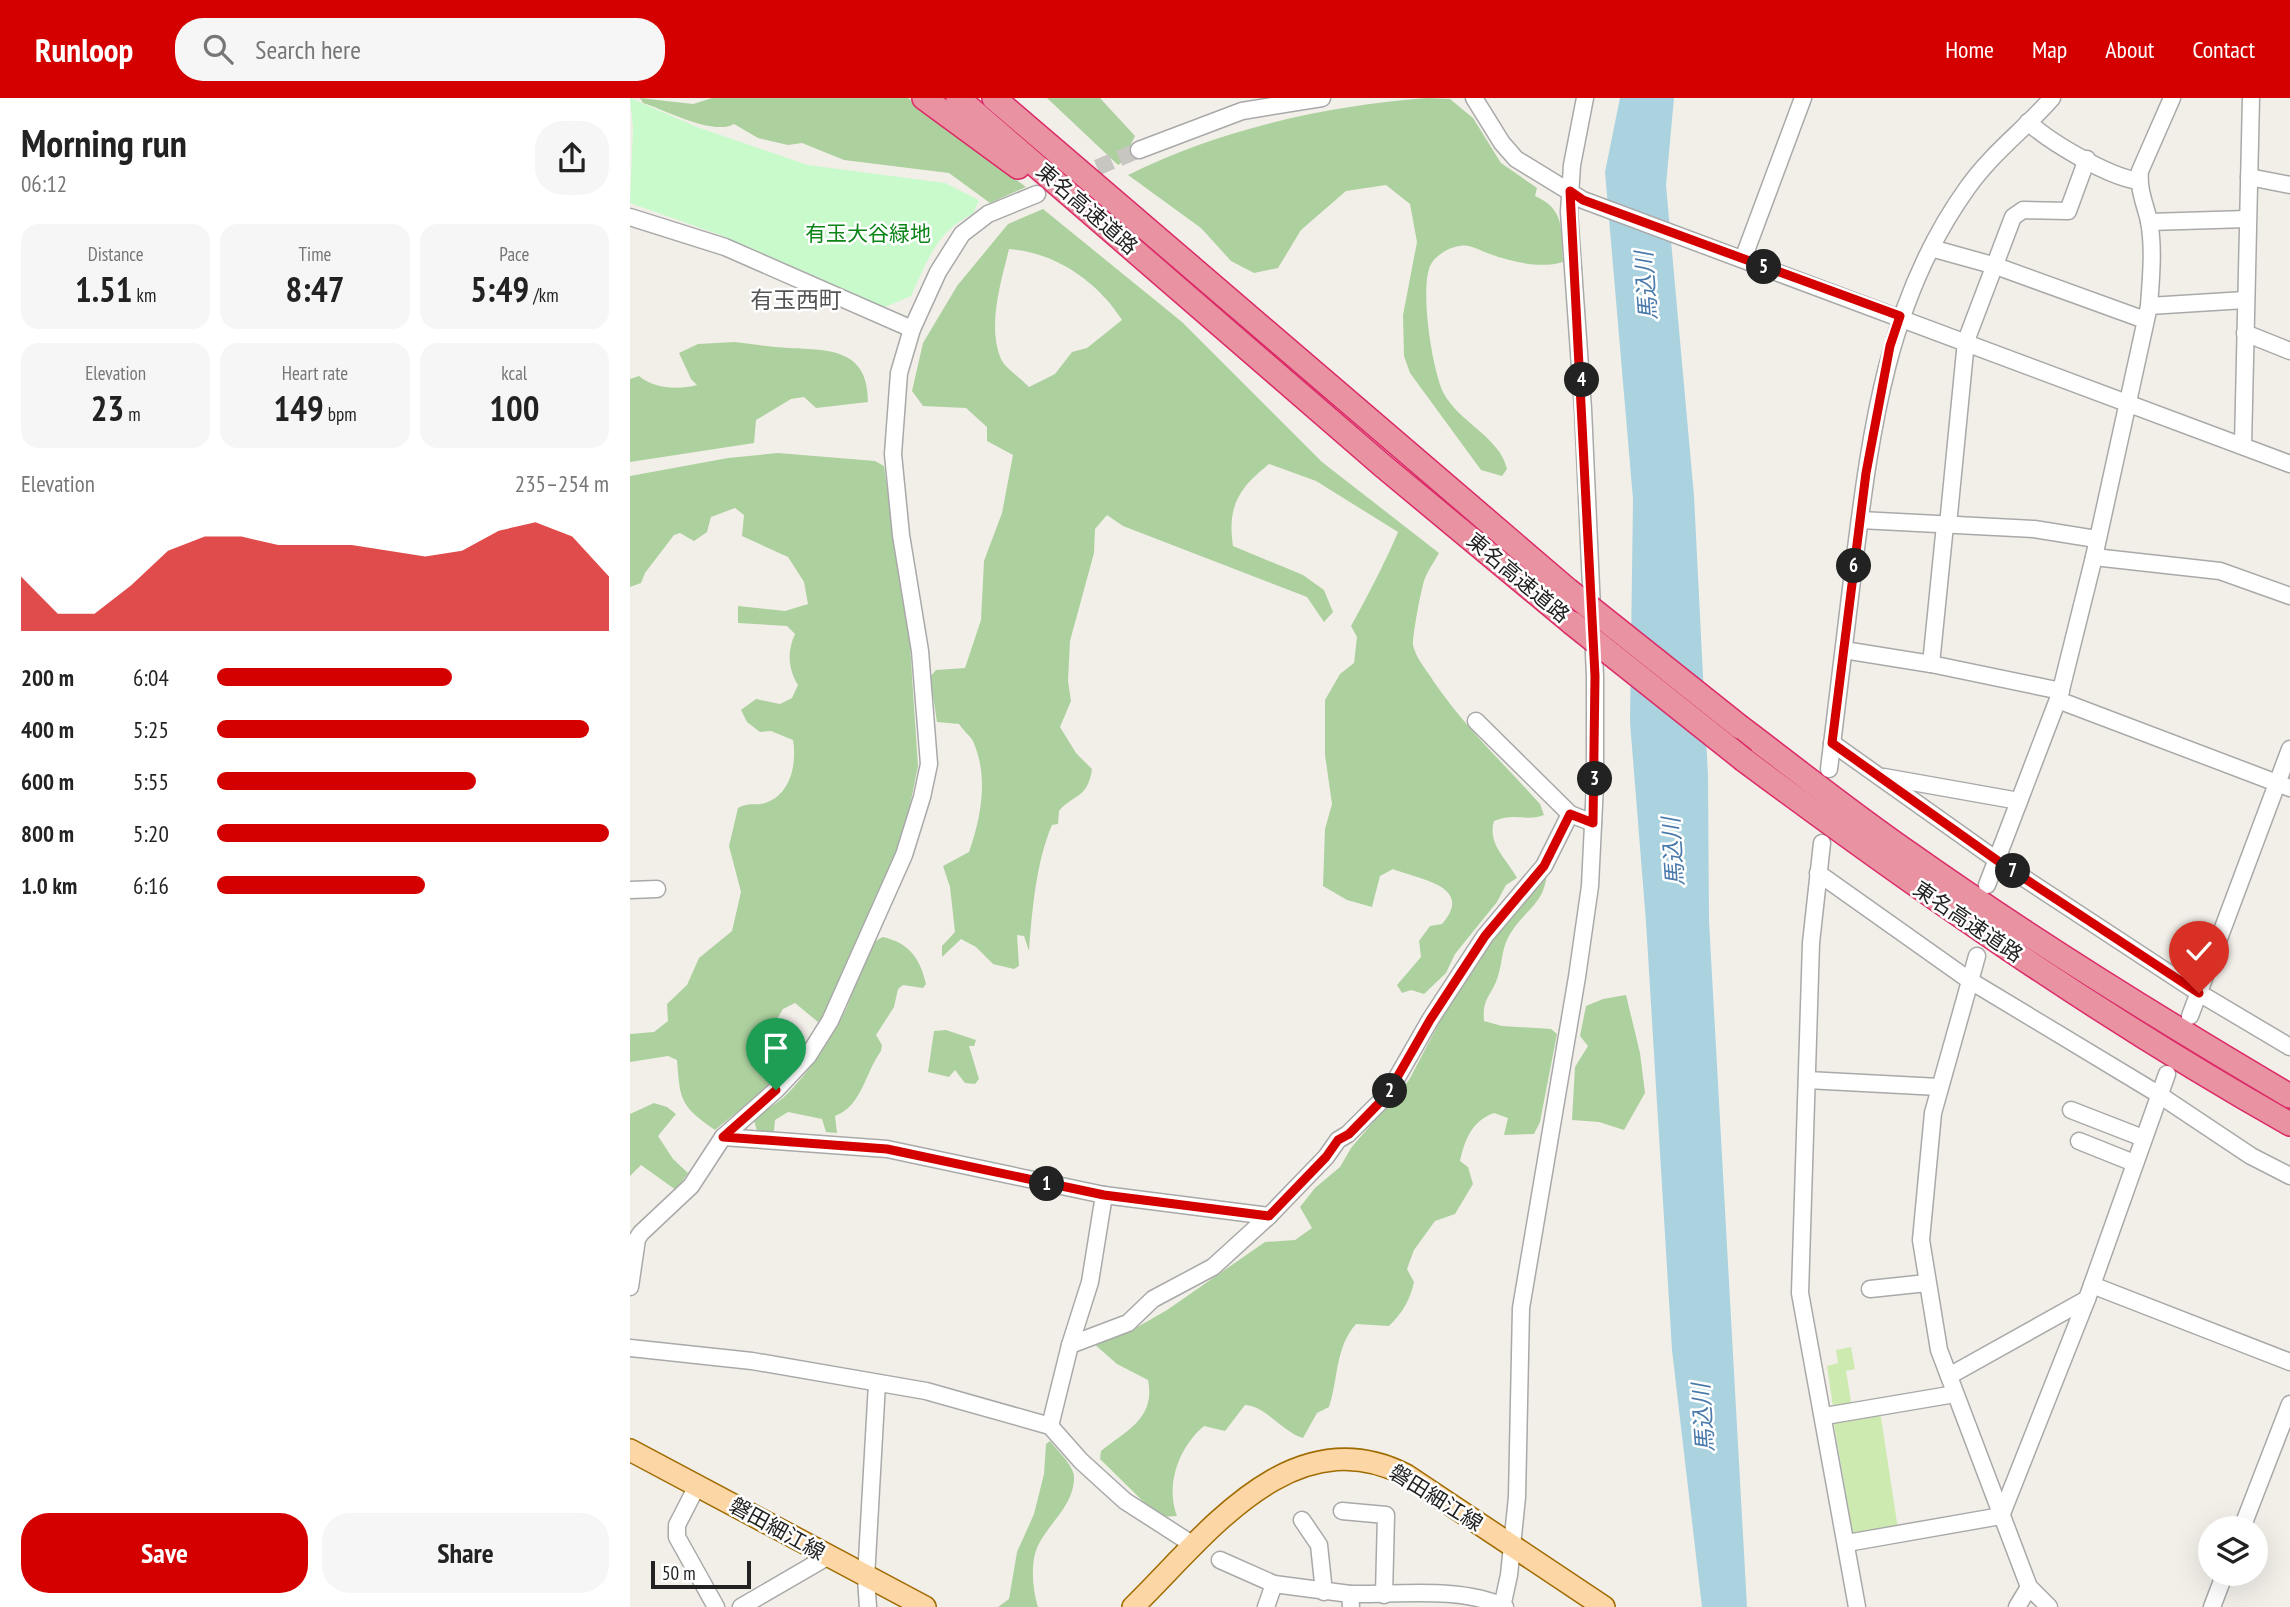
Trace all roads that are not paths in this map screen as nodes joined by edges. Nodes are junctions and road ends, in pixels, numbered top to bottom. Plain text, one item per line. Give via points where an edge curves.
1 (924, 98) edge
2 (958, 98) edge
3 (994, 98) edge
4 (1015, 98) edge
5 (1322, 98) edge
6 (1474, 98) edge
7 (1585, 98) edge
8 (1803, 98) edge
9 (2172, 98) edge
10 (2251, 98) edge
11 (2048, 99) edge
12 (1243, 105) edge
13 (2028, 122) junction
14 (1139, 150) tunnel mouth
15 (2087, 159) junction
16 (2249, 177) junction
17 (2139, 181) junction
18 (2290, 185) edge
19 (1037, 194) dead end
20 (1576, 195) junction
21 (630, 217) edge
22 (2247, 219) junction
23 (2149, 222) junction
24 (1148, 230) junction
25 (1931, 247) junction
26 (1742, 259) junction
27 (1996, 266) junction
28 (1162, 273) junction
29 (2245, 300) junction
30 (2147, 313) junction
31 (1900, 316) junction
32 (912, 329) junction
33 (2245, 333) junction
34 (1966, 341) junction
35 (2290, 351) edge
36 (2128, 403) junction
37 (2243, 446) junction
38 (2290, 464) edge
39 (1860, 520) junction
40 (1947, 525) junction
41 (2096, 539) junction
42 (2094, 557) junction
43 (2290, 596) edge
44 (1844, 650) junction
45 (1931, 664) junction
46 (2059, 696) junction
47 (1476, 721) dead end
48 (1832, 743) junction
49 (2290, 749) edge
50 (1829, 769) dead end
51 (1880, 776) junction
52 (2284, 785) edge
53 (2019, 801) junction
54 (1570, 814) junction
55 (1593, 823) junction
56 (1822, 843) dead end
57 (1998, 861) junction
58 (1818, 873) junction
59 (1987, 886) dead end
60 (657, 889) dead end
61 (630, 890) edge
62 (1977, 956) dead end
63 (1969, 980) junction
64 (2199, 993) junction
65 (2190, 1016) dead end
66 (2290, 1047) edge
67 (2167, 1074) dead end
68 (1807, 1080) junction
69 (1939, 1087) junction
70 (2158, 1094) junction
71 (2290, 1096) edge
72 (2071, 1110) dead end
73 (2290, 1124) edge
74 (723, 1137) junction
75 (2143, 1138) junction
76 (2078, 1141) dead end
77 (2134, 1163) junction
78 (2290, 1176) edge
79 (1104, 1195) junction
80 (1269, 1216) junction
81 (635, 1227) edge
82 (1927, 1283) junction
83 (630, 1287) edge
84 (1870, 1289) dead end
85 (2090, 1292) junction
86 (1070, 1345) junction
87 (630, 1348) edge
88 (2290, 1362) edge
89 (1949, 1376) junction
90 (877, 1383) junction
91 (1955, 1394) junction
92 (2290, 1404) edge
93 (1825, 1416) junction
94 (1050, 1426) junction
95 (630, 1450) edge
96 (697, 1486) junction
97 (1342, 1511) dead end
98 (2001, 1516) junction
99 (2247, 1516) edge
100 (1302, 1520) dead end
101 (1847, 1543) junction
102 (1195, 1546) junction
103 (1512, 1547) junction
104 (827, 1557) junction
105 (1220, 1559) dead end
106 (866, 1578) junction
107 (1274, 1584) junction
108 (2220, 1586) edge
109 (2029, 1587) junction
110 (1324, 1592) junction
111 (1384, 1595) junction
112 (1350, 1601) edge
113 (716, 1607) edge
114 (741, 1607) edge
115 (868, 1607) edge
116 (925, 1607) edge
117 (1133, 1607) edge
118 (1266, 1607) edge
119 (1503, 1607) edge
120 (1604, 1607) edge
121 (1857, 1607) edge
122 (2017, 1607) edge
123 (2049, 1607) edge
124 (2212, 1607) edge

1 - 28 highway
2 - 28 highway, 東名高速道路
3 - 24 highway, 東名高速道路
4 - 24 highway
5 - 12 street
6 - 20 street via 1516,159
7 - 20 street
8 - 26 street
9 - 17 street
10 - 16 street
11 - 13 street
12 - 14 street
13 - 15 street
13 - 25 street via 1968,187
15 - 17 street
15 - 27 street via 2068,211 2023,210 2013,217
16 - 18 street
16 - 22 street
17 - 23 street
19 - 32 street via 988,214 962,234 938,272
20 - 26 street
20 - 55 street via 1595,676
21 - 32 street via 725,247
22 - 23 street
22 - 29 street
23 - 30 street
24 - 71 highway, 東名高速道路, bridge via 1568,590 1740,727 2005,919 2106,986
25 - 27 street
25 - 31 street
26 - 31 street
27 - 30 street
27 - 34 street
28 - 73 highway, 東名高速道路, bridge via 1383,466 1744,760 2014,953
29 - 30 street
29 - 33 street
30 - 36 street
31 - 34 street
31 - 39 street via 1890,346
32 - 74 street via 896,391 893,454 925,702 929,764 922,797 885,900 819,1040 776,1090
33 - 35 street
33 - 37 street
34 - 36 street
34 - 40 street
36 - 37 street
36 - 41 street
37 - 38 street
39 - 40 street
39 - 44 street
40 - 41 street via 2034,529
40 - 45 street
41 - 42 street
42 - 43 street via 2220,571
42 - 46 street
44 - 45 street
44 - 48 street
45 - 46 street
46 - 52 street
46 - 53 street
47 - 54 street
48 - 50 street
48 - 51 street
49 - 52 street
51 - 53 street
51 - 57 street
52 - 64 street
53 - 57 street
54 - 55 street
54 - 80 street via 1544,866 1485,936 1387,1095 1338,1140
55 - 103 street via 1590,886 1577,977 1521,1308
56 - 58 street
57 - 59 street
57 - 64 street
58 - 63 street
58 - 68 street
60 - 61 street
62 - 63 street
63 - 69 street
63 - 70 street
64 - 65 street
64 - 66 street
67 - 70 street
68 - 69 street
68 - 93 street via 1800,1293
69 - 82 street via 1923,1204 1921,1240
70 - 75 street
70 - 78 street via 2251,1156
72 - 75 street
74 - 79 street via 887,1149
74 - 81 street via 685,1192
75 - 77 street
76 - 77 street
77 - 85 street
79 - 80 street
79 - 86 street via 1090,1282
80 - 86 street via 1213,1267 1153,1298 1128,1323
81 - 83 street
82 - 84 street
82 - 89 street
85 - 88 street
85 - 89 street
85 - 98 street
86 - 94 street
87 - 90 street via 752,1361
89 - 91 street
90 - 94 street via 965,1400
90 - 106 street
91 - 93 street
91 - 98 street
92 - 99 street
93 - 101 street
94 - 102 street via 1125,1501
95 - 96 main road, 磐田細江線
96 - 104 main road, 磐田細江線
96 - 113 street via 677,1525 677,1537
97 - 111 street via 1386,1515
98 - 101 street
98 - 109 street
100 - 110 street via 1319,1545
101 - 121 street
102 - 103 main road, 磐田細江線 via 1242,1499 1272,1479 1304,1465 1351,1459 1406,1475
102 - 117 main road, 磐田細江線
103 - 119 street
103 - 120 main road, 磐田細江線
104 - 106 main road, 磐田細江線
104 - 114 street
105 - 107 street
106 - 115 street
106 - 116 main road, 磐田細江線
107 - 110 street
107 - 118 street
108 - 124 street
109 - 122 street
109 - 123 street
110 - 112 street
111 - 112 street
111 - 119 street via 1458,1597

